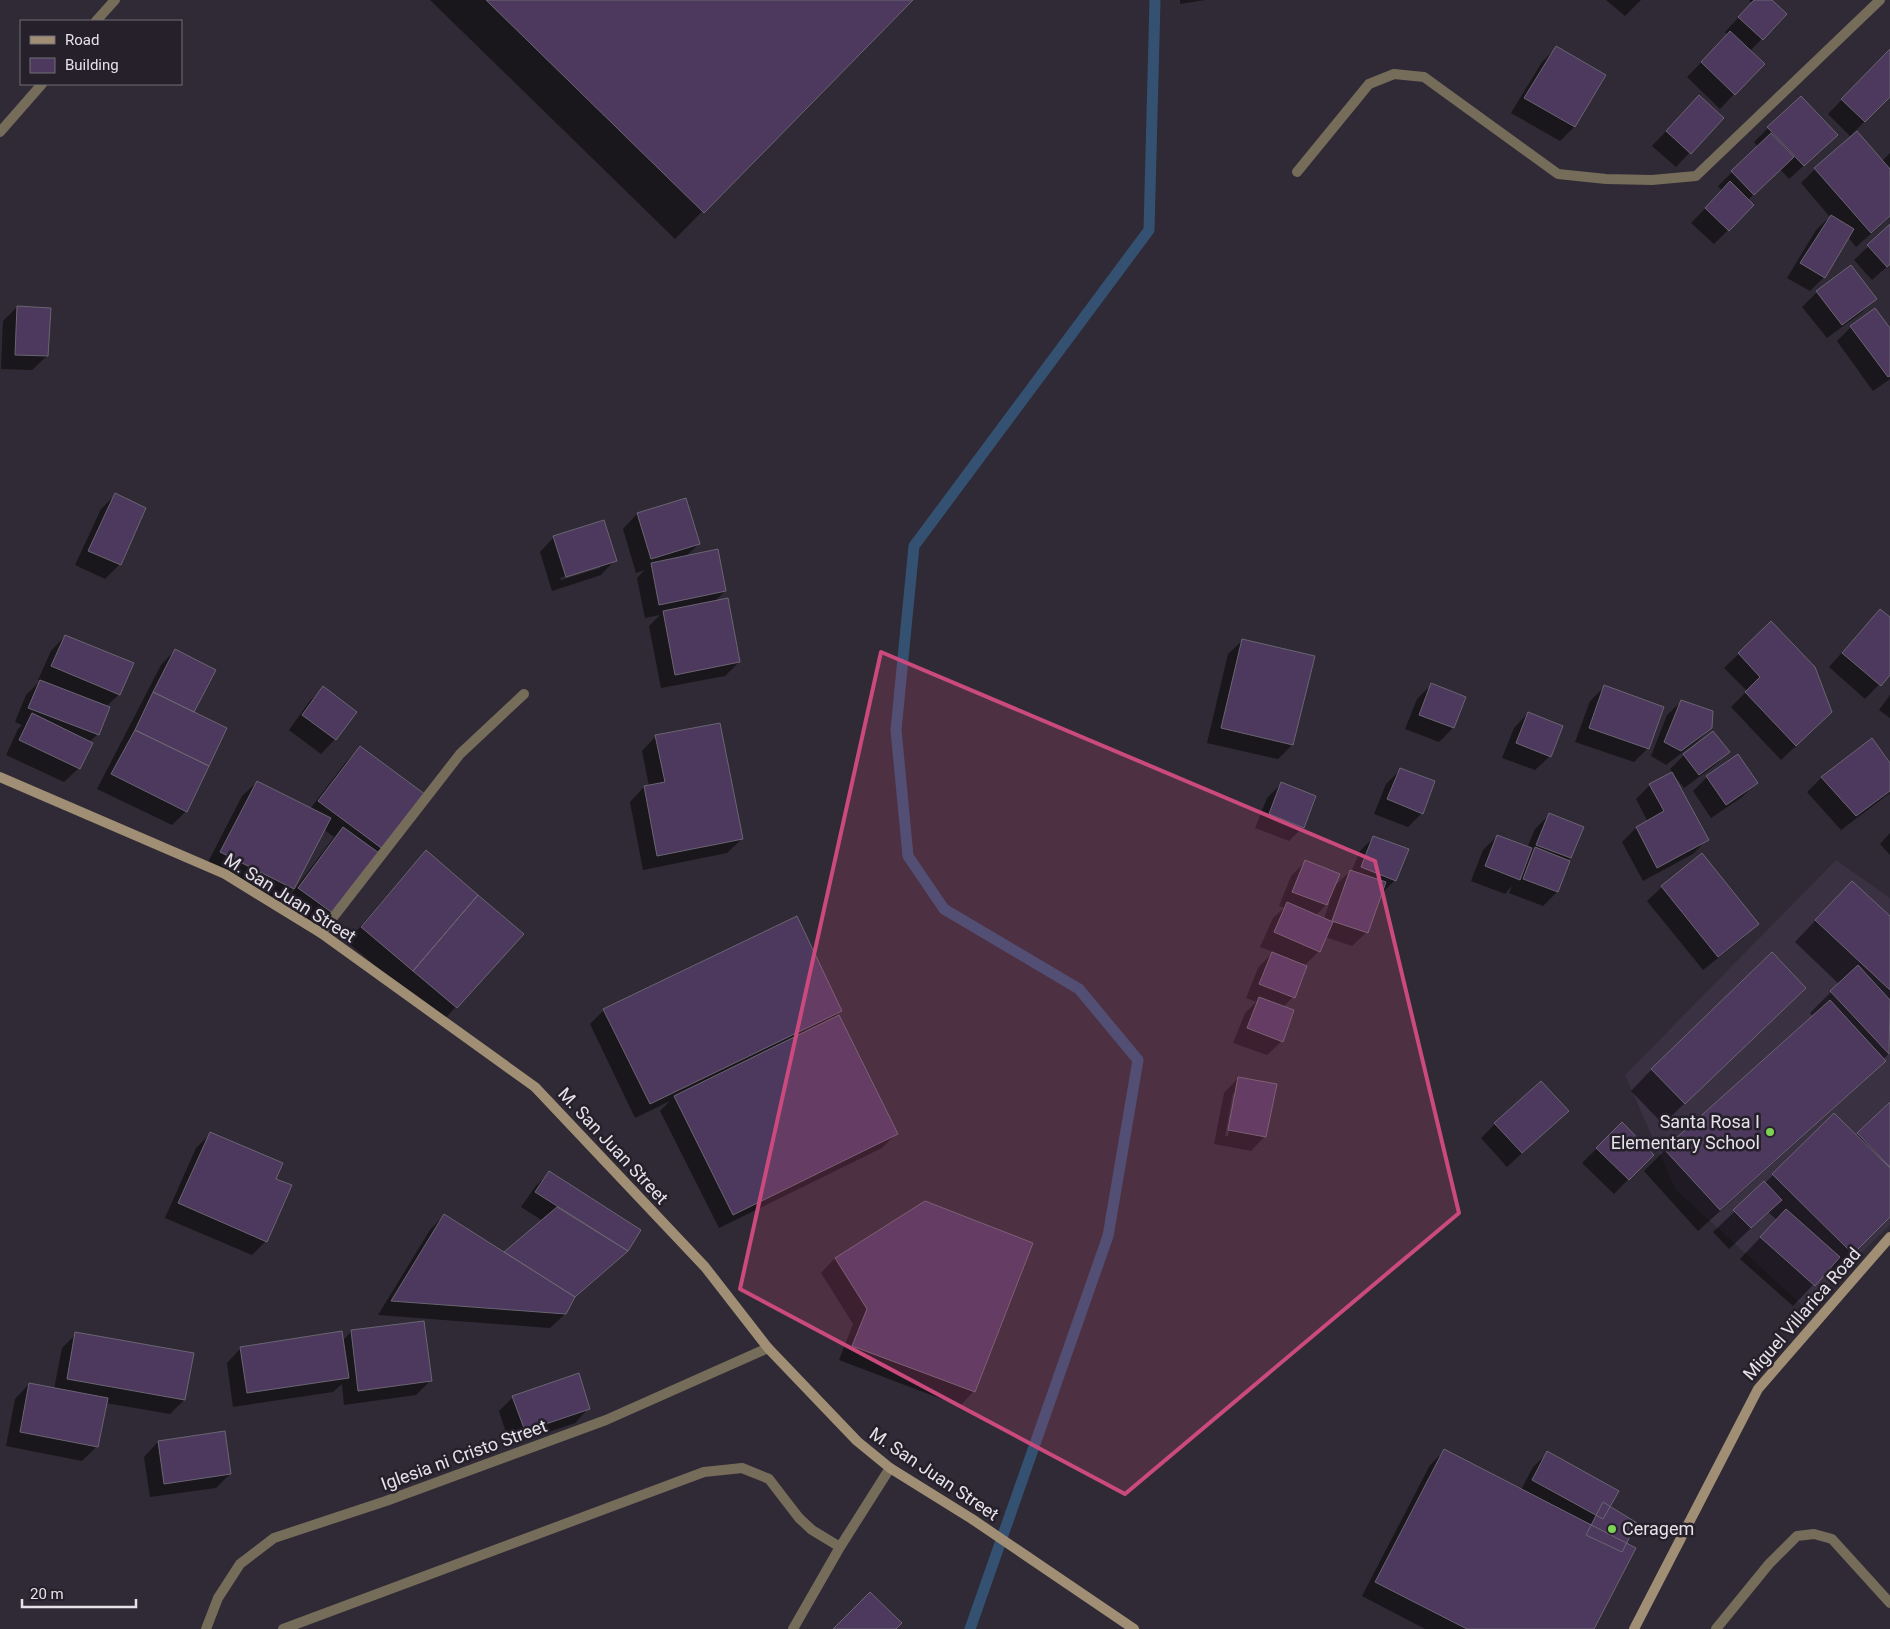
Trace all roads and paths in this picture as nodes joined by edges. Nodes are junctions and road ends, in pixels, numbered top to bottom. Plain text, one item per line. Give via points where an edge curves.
1 (115, 0) edge
2 (1880, 0) edge
3 (97, 20) edge
4 (41, 85) edge
5 (0, 132) edge
6 (1297, 172) dead end
7 (524, 694) dead end
8 (0, 777) edge
9 (321, 933) junction
10 (1890, 1238) edge
11 (768, 1348) junction
12 (890, 1468) junction
13 (840, 1547) junction
14 (1890, 1603) edge
15 (206, 1629) edge
16 (283, 1629) edge
17 (793, 1629) edge
18 (1134, 1629) edge
19 (1634, 1629) edge
20 (1716, 1629) edge

1 - 3 street
2 - 6 street via 1696,176 1652,180 1558,174 1424,77 1394,74 1368,84
4 - 5 street
7 - 9 street via 460,754
8 - 9 street, M. San Juan Street via 225,874
9 - 11 street, M. San Juan Street via 534,1087 704,1266
10 - 19 street, Miguel Villarica Road via 1758,1389
11 - 12 street, M. San Juan Street via 857,1441
11 - 15 street, Iglesia ni Cristo Street via 606,1420 386,1501 274,1538 240,1564 218,1598
12 - 13 street
12 - 18 street, M. San Juan Street via 972,1518
13 - 16 street via 799,1518 769,1479 742,1468 704,1472
13 - 17 street
14 - 20 street via 1832,1539 1814,1534 1797,1536 1768,1564

